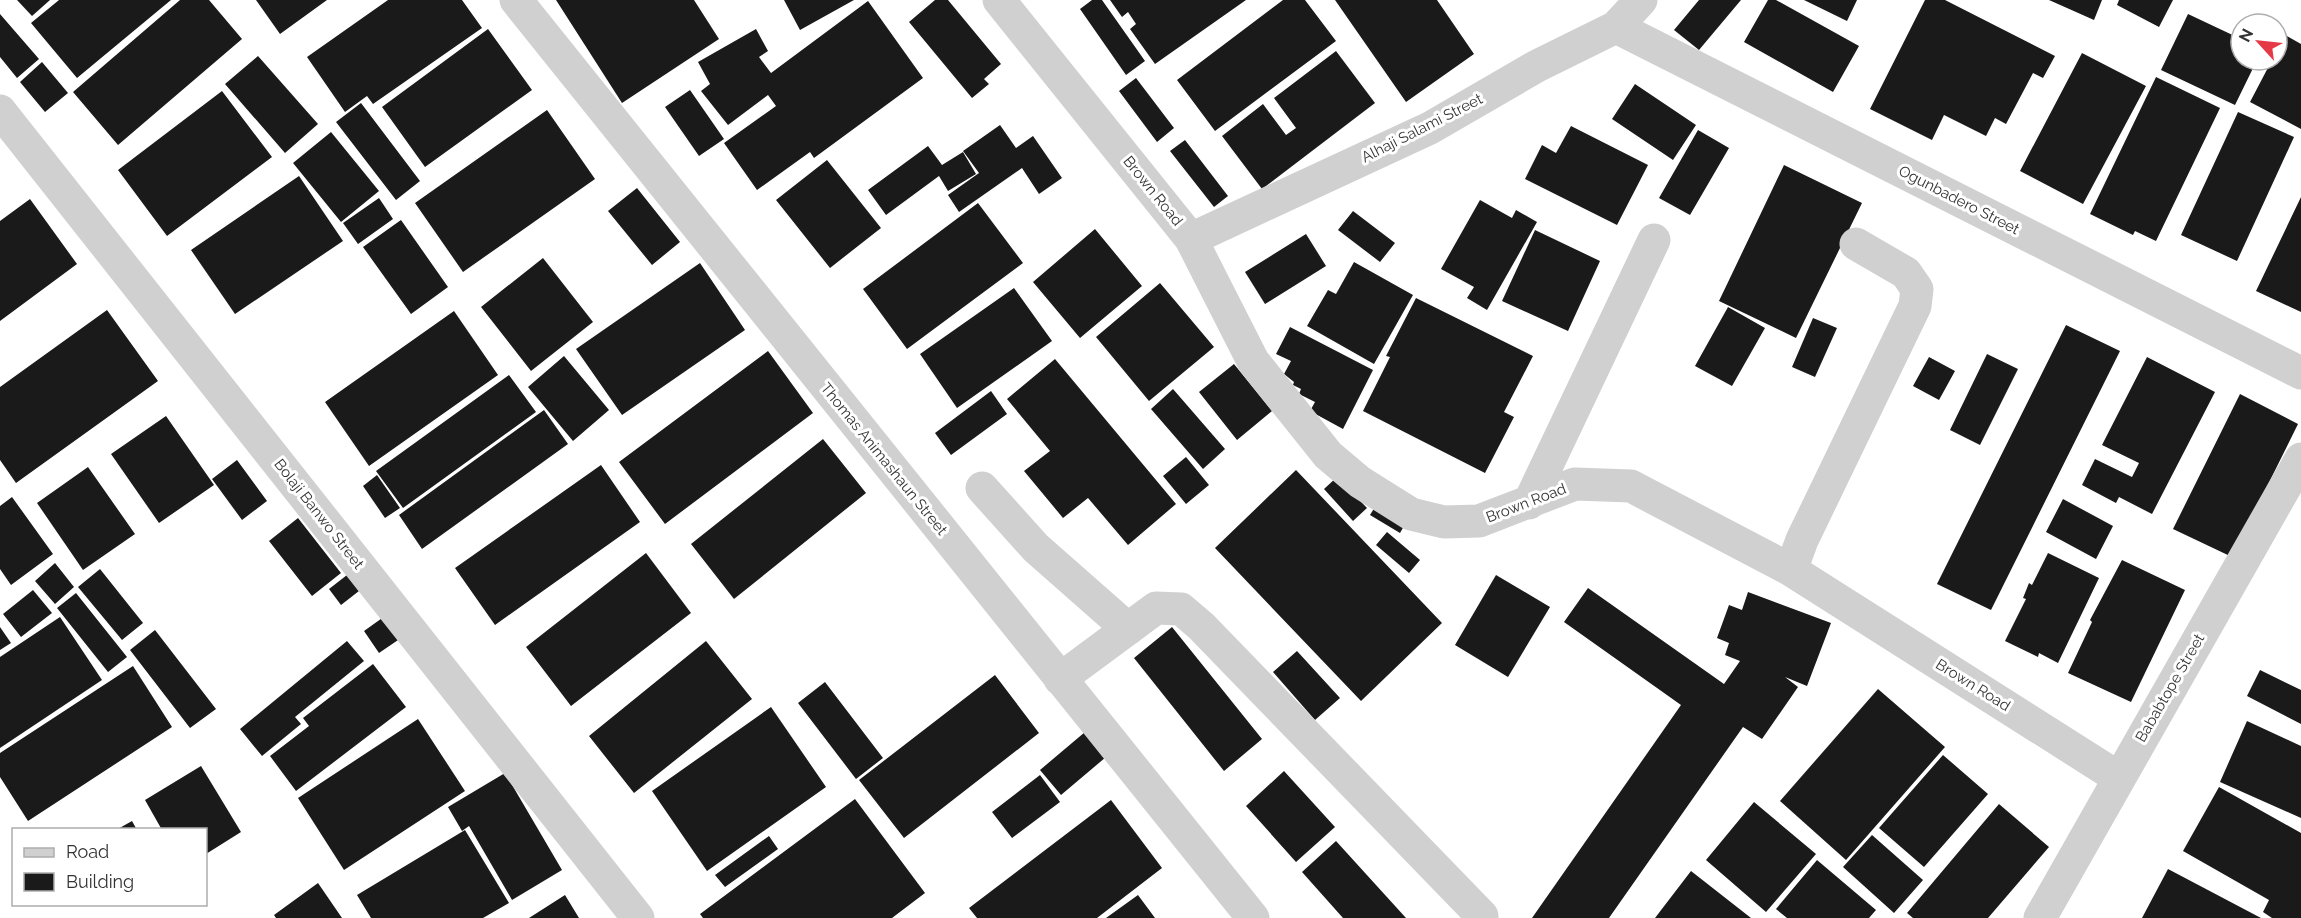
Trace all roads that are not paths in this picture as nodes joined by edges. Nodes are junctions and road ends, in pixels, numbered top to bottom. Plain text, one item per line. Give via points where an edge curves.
1 (516, 0) edge
2 (999, 0) edge
3 (1641, 0) edge
4 (1616, 27) junction
5 (0, 111) edge
6 (1191, 239) junction
7 (1654, 240) dead end
8 (1856, 244) dead end
9 (2301, 373) edge
10 (2301, 459) edge
11 (982, 488) dead end
12 (1529, 503) junction
13 (1791, 570) junction
14 (1128, 628) junction
15 (1060, 678) junction
16 (2119, 778) junction
17 (1482, 916) dead end
18 (638, 918) edge
19 (1253, 918) edge
20 (2040, 918) edge

1 - 15 street, Thomas Animashaun Street
2 - 6 street, Brown Road
3 - 4 street, Alhaji Salami Street
4 - 6 street, Alhaji Salami Street via 1537,66 1430,128
4 - 9 street, Ogunbadero Street
5 - 18 street, Bolaji Banwo Street
6 - 12 street, Brown Road via 1253,361 1328,455 1360,482 1411,514 1444,522 1479,521
7 - 12 street
8 - 13 street via 1906,273 1917,289 1915,306
10 - 16 street, Bababtope Street
11 - 14 street via 1036,548
12 - 13 street, Brown Road via 1575,484 1631,486
13 - 16 street, Brown Road
14 - 15 street
14 - 17 street via 1156,608 1181,609
15 - 19 street, Thomas Animashaun Street
16 - 20 street, Bababtope Street

